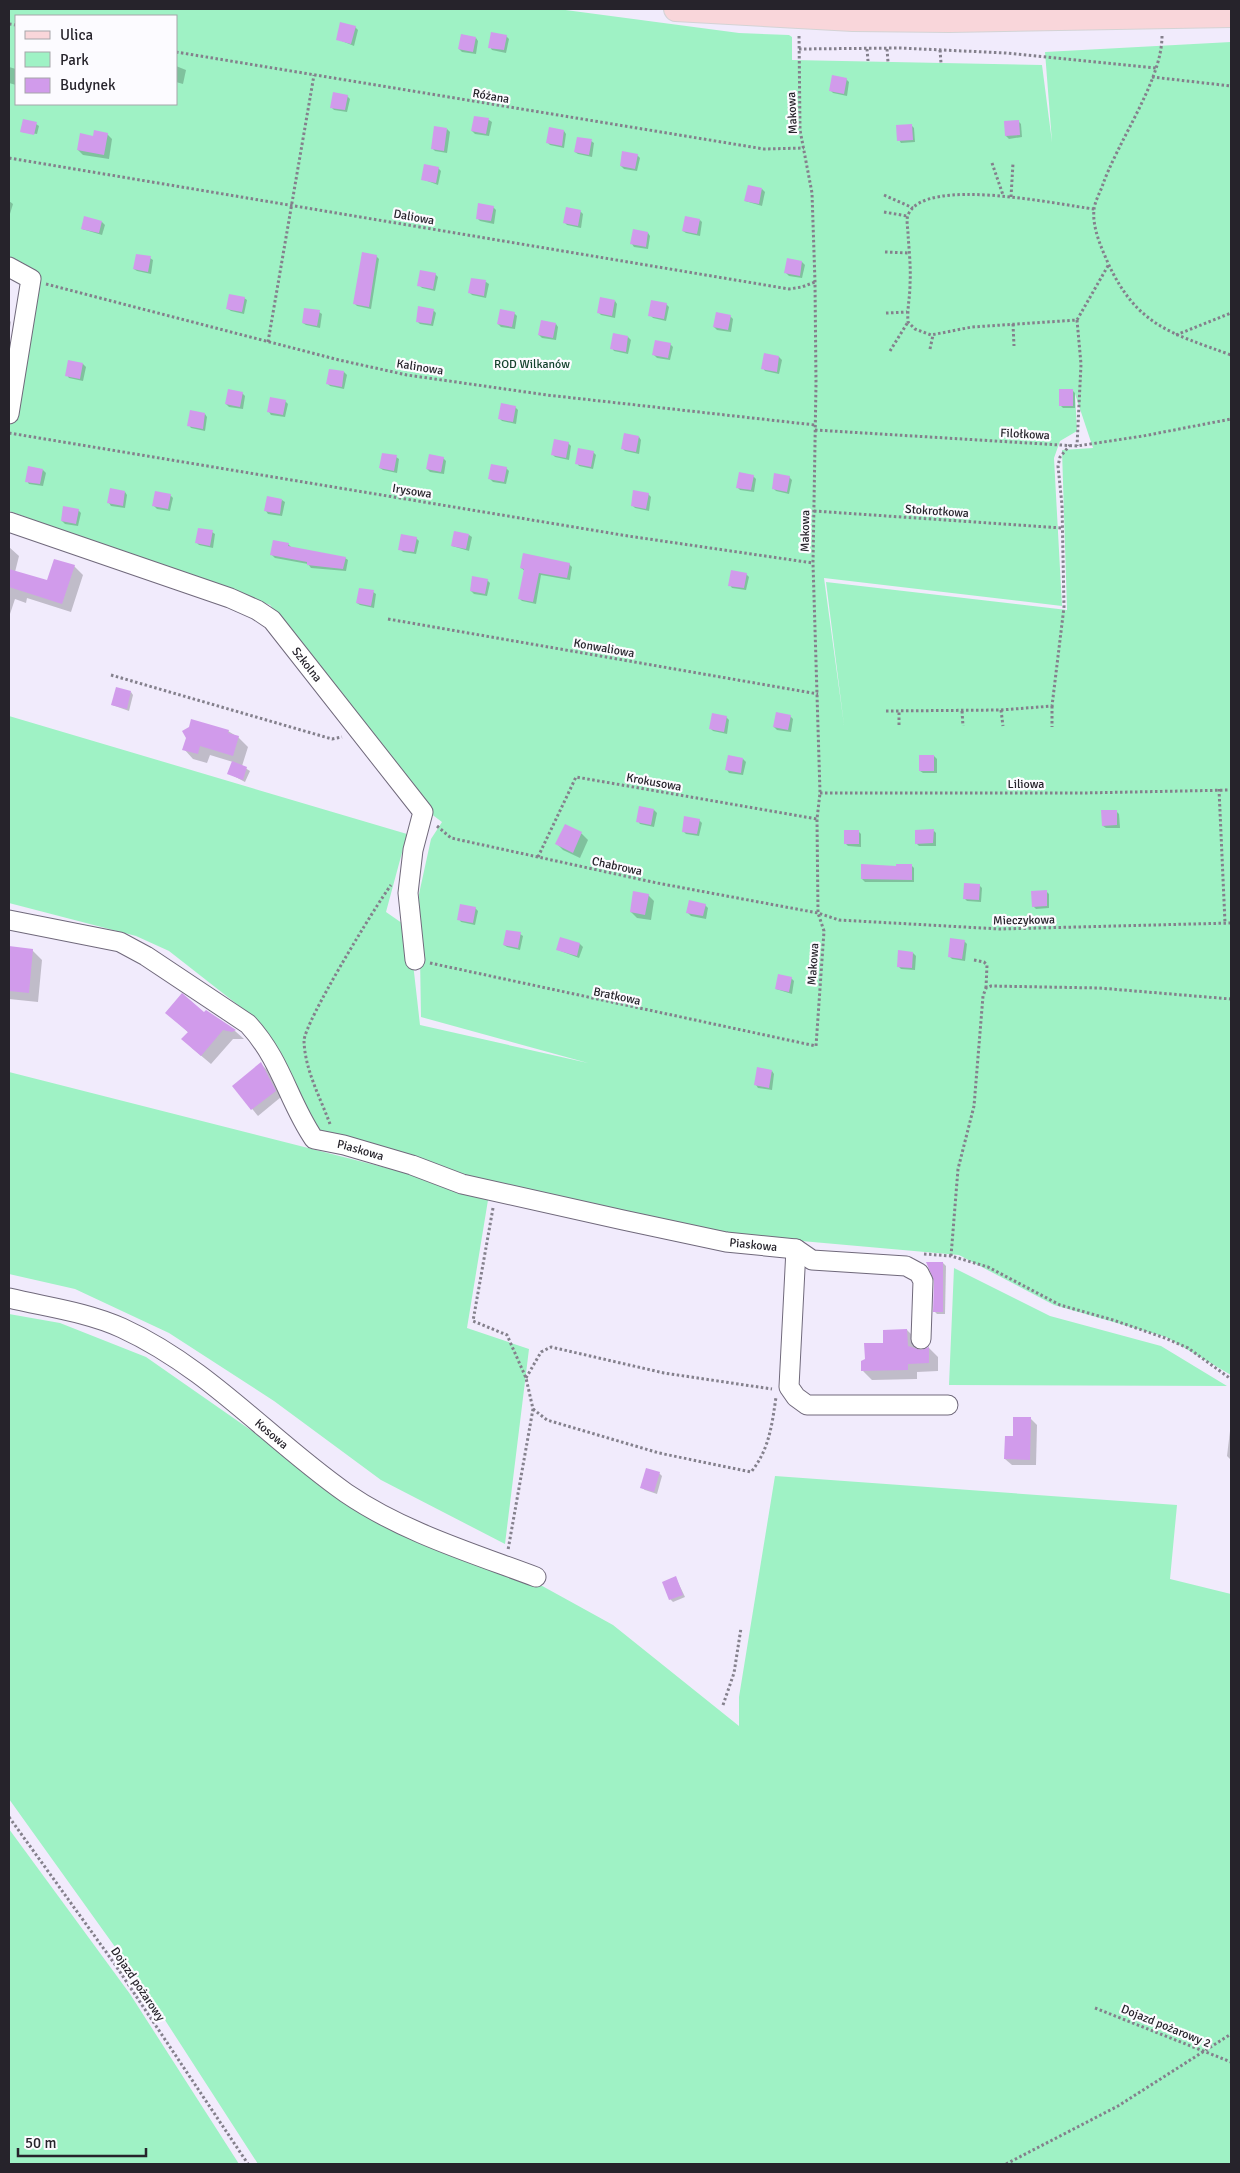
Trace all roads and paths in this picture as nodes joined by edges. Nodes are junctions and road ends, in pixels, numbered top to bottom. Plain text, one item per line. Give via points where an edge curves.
1 (676, 9) edge
2 (1231, 15) edge
3 (799, 16) junction
4 (1159, 16) junction
5 (799, 49) junction
6 (867, 49) junction
7 (887, 49) junction
8 (940, 50) junction
9 (178, 52) edge
10 (868, 61) dead end
11 (888, 62) dead end
12 (941, 63) dead end
13 (1156, 68) junction
14 (314, 75) junction
15 (1152, 76) junction
16 (1231, 86) edge
17 (804, 148) junction
18 (9, 158) edge
19 (1013, 163) dead end
20 (992, 164) dead end
21 (884, 195) dead end
22 (1003, 195) junction
23 (1011, 197) junction
24 (292, 205) junction
25 (913, 208) junction
26 (1094, 209) junction
27 (884, 212) dead end
28 (908, 216) junction
29 (884, 252) dead end
30 (909, 253) junction
31 (1109, 264) junction
32 (9, 267) edge
33 (31, 279) junction
34 (815, 282) junction
35 (886, 312) dead end
36 (907, 312) junction
37 (1231, 312) edge
38 (1077, 320) junction
39 (908, 322) junction
40 (1013, 324) junction
41 (933, 335) junction
42 (1176, 335) junction
43 (268, 342) junction
44 (1014, 346) dead end
45 (930, 349) dead end
46 (890, 351) dead end
47 (1231, 355) edge
48 (9, 414) edge
49 (1231, 419) edge
50 (815, 425) junction
51 (815, 430) junction
52 (9, 433) edge
53 (1070, 445) junction
54 (1077, 446) junction
55 (814, 511) junction
56 (9, 522) edge
57 (1060, 528) junction
58 (813, 563) junction
59 (388, 619) dead end
60 (111, 675) dead end
61 (818, 694) junction
62 (1052, 706) junction
63 (1001, 710) junction
64 (886, 711) dead end
65 (899, 711) junction
66 (962, 711) junction
67 (899, 725) dead end
68 (355, 726) junction
69 (963, 726) dead end
70 (1003, 726) dead end
71 (1052, 727) dead end
72 (1219, 789) junction
73 (1231, 790) edge
74 (820, 792) junction
75 (422, 812) junction
76 (817, 819) junction
77 (412, 857) junction
78 (538, 857) junction
79 (818, 912) junction
80 (9, 920) edge
81 (1225, 923) junction
82 (1231, 923) edge
83 (415, 960) joint
84 (974, 960) dead end
85 (986, 988) junction
86 (1231, 999) edge
87 (816, 1046) joint
88 (337, 1143) junction
89 (496, 1190) junction
90 (796, 1249) junction
91 (945, 1256) dead end
92 (951, 1256) junction
93 (9, 1298) edge
94 (921, 1339) dead end
95 (526, 1378) junction
96 (1231, 1379) edge
97 (948, 1405) dead end
98 (534, 1409) junction
99 (506, 1566) junction
100 (536, 1577) dead end
101 (740, 1628) dead end
102 (722, 1705) dead end
103 (9, 1818) edge
104 (1095, 2008) dead end
105 (1231, 2034) edge
106 (1204, 2051) junction
107 (1231, 2062) edge
108 (248, 2164) edge
109 (1006, 2164) edge

1 - 3 main road
2 - 4 main road
3 - 4 main road via 949,20
3 - 5 path, Makowa
4 - 13 path via 1162,38
5 - 6 path
5 - 17 path, Makowa via 800,130
6 - 7 path
6 - 10 path
7 - 8 path
7 - 11 path
8 - 12 path
8 - 13 path
9 - 14 path, Różana
13 - 15 path
14 - 17 path, Różana via 764,149
14 - 24 path
15 - 16 path
15 - 26 path via 1106,172
17 - 34 path, Makowa via 812,193
18 - 24 path, Daliowa
19 - 23 path
20 - 22 path
21 - 25 path
22 - 23 path
22 - 25 path via 973,193 930,197
23 - 26 path
24 - 34 path, Daliowa via 789,289
24 - 43 path
25 - 28 path
26 - 31 path via 1097,236
27 - 28 path
28 - 30 path
29 - 30 path
30 - 36 path
31 - 38 path
31 - 42 path via 1123,293 1136,308 1159,327
32 - 33 street
33 - 43 path, Kalinowa
33 - 48 street
34 - 50 path, Makowa
35 - 36 path
36 - 39 path
37 - 42 path
38 - 40 path
38 - 54 path via 1081,364
39 - 41 path via 914,328
39 - 46 path
40 - 41 path via 972,327
40 - 44 path
41 - 45 path
42 - 47 path
43 - 50 path, Kalinowa via 407,375
49 - 54 path, Filołkowa
50 - 51 path, Makowa
51 - 53 path, Filołkowa
51 - 55 path, Makowa
52 - 58 path, Irysowa via 628,536
53 - 54 path, Filołkowa
53 - 57 path via 1060,457 1058,466
55 - 57 path, Stokrotkowa
55 - 58 path, Makowa
56 - 68 street, Szkolna via 257,610 272,620
57 - 62 path via 1064,607
58 - 61 path, Makowa
59 - 61 path, Konwaliowa
60 - 68 path via 332,738 344,737
61 - 74 path, Makowa
62 - 63 path
62 - 71 path
63 - 66 path
63 - 70 path
64 - 65 path
65 - 66 path
65 - 67 path
66 - 69 path
68 - 75 street, Szkolna
72 - 73 path, Liliowa
72 - 74 path, Liliowa via 1084,793
72 - 81 path
74 - 76 path, Makowa
75 - 77 street
75 - 78 path, Chabrowa via 451,838
76 - 78 path, Krokusowa via 576,777
76 - 79 path, Makowa
77 - 83 street via 408,893
77 - 88 path via 374,911 314,1015 304,1039 311,1078
78 - 79 path, Chabrowa
79 - 81 path, Mieczykowa via 839,920 1000,929
79 - 87 path, Makowa via 824,931
80 - 88 street, Piaskowa via 120,942 235,1014 262,1038 314,1139
81 - 82 path, Mieczykowa
83 - 87 path, Bratkowa
84 - 85 path via 987,965
85 - 86 path via 1099,988
85 - 92 path via 974,1106 958,1169
88 - 89 street, Piaskowa via 462,1184
89 - 90 street, Piaskowa via 726,1242
89 - 95 path via 473,1321 507,1336
90 - 94 street, Piaskowa via 812,1260 906,1266 919,1273 923,1281
90 - 97 street, Piaskowa via 789,1387 796,1397 807,1405
91 - 92 path
92 - 96 path via 988,1267 1060,1305 1113,1320 1188,1348
93 - 99 street, Kosowa via 86,1315 150,1342 204,1376 312,1468 381,1514
95 - 98 path
95 - 98 path via 541,1352 551,1347 664,1374 777,1389 770,1433 762,1458 751,1472 659,1453 547,1420
98 - 99 path
99 - 100 street, Kosowa
101 - 102 path via 734,1673
103 - 108 path, Dojazd pożarowy via 114,1963
104 - 106 path, Dojazd pożarowy 2
105 - 106 path
106 - 107 path, Dojazd pożarowy 2
106 - 109 path via 1118,2106

